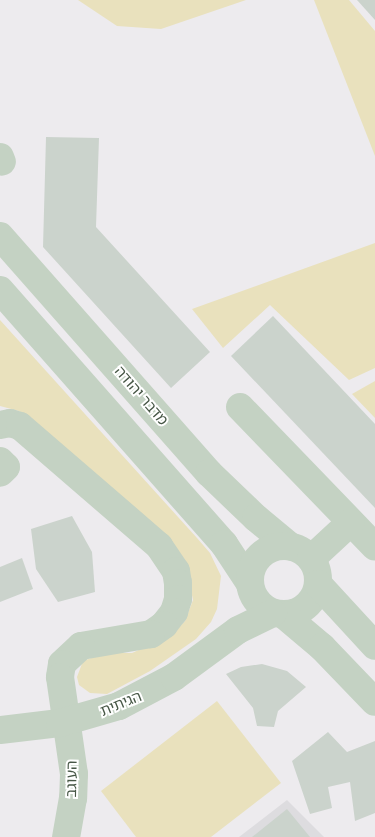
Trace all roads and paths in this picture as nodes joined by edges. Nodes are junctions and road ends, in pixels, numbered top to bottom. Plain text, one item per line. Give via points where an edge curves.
1 (0, 236) edge
2 (0, 290) edge
3 (240, 407) dead end
4 (0, 425) edge
5 (0, 461) edge
6 (0, 473) edge
7 (351, 522) junction
8 (375, 548) edge
9 (307, 563) junction
10 (251, 587) junction
11 (278, 614) junction
12 (226, 638) junction
13 (375, 646) edge
14 (375, 702) edge
15 (67, 721) junction
16 (0, 730) edge
17 (66, 837) edge

1 - 9 street, מדבר יהודה via 209,473
2 - 10 street via 224,544
3 - 7 street
4 - 15 street, העוגב via 20,426 159,546 176,571 178,599 174,612 164,625 151,634 81,646 62,664 60,677
5 - 6 street via 6,467
7 - 8 street
7 - 9 street
9 - 10 street via 277,547 265,551 251,570
9 - 11 street via 315,595 296,613
9 - 13 street, מדבר יהודה
10 - 11 street via 254,598 262,607
10 - 12 street, הגיתית
11 - 12 street, הגיתית via 252,622
11 - 14 street via 322,647
12 - 15 street, הגיתית via 199,660 148,692 119,706
15 - 16 street, הגיתית
15 - 17 street, העוגב via 74,774

